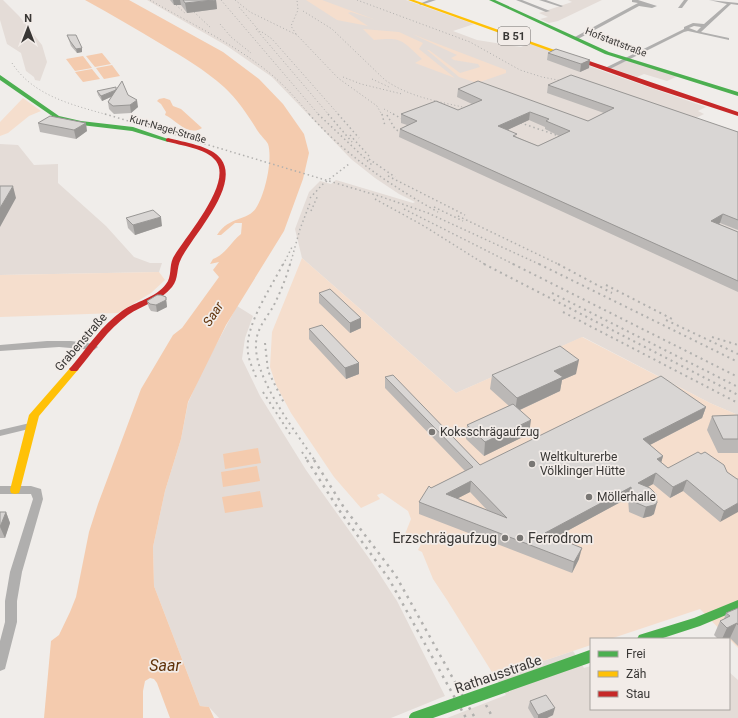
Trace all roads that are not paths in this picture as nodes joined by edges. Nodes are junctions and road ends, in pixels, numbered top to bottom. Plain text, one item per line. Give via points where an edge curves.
1 (410, 0) edge
2 (491, 0) edge
3 (518, 0) edge
4 (534, 0) edge
5 (541, 0) edge
6 (686, 0) edge
7 (711, 0) edge
8 (427, 1) edge
9 (639, 2) edge
10 (526, 3) junction
11 (730, 3) junction
12 (738, 4) edge
13 (561, 6) dead end
14 (508, 7) junction
15 (680, 7) dead end
16 (548, 10) dead end
17 (706, 26) junction
18 (688, 30) junction
19 (698, 32) junction
20 (576, 38) junction
21 (727, 38) dead end
22 (625, 59) junction
23 (606, 69) junction
24 (0, 77) edge
25 (738, 94) edge
26 (738, 114) edge
27 (166, 289) joint
28 (94, 347) junction
29 (0, 348) edge
30 (30, 426) junction
31 (0, 433) edge
32 (0, 490) edge
33 (15, 490) junction
34 (738, 605) edge
35 (646, 638) edge
36 (590, 656) edge
37 (0, 665) edge
38 (415, 718) edge

1 - 8 street, B 51
2 - 14 street, Hofstattstraße
3 - 10 street
4 - 10 street
5 - 13 street
6 - 15 street
7 - 11 street
8 - 23 street, B 51
9 - 20 street
10 - 14 street
10 - 16 street
11 - 12 street
11 - 17 street
14 - 20 street, Hofstattstraße
17 - 18 street via 693,24 686,28
17 - 19 street
18 - 19 street
18 - 22 street via 670,36
19 - 21 street
20 - 22 street, Hofstattstraße
22 - 23 street
22 - 25 street, Hofstattstraße
23 - 26 street, B 51
24 - 27 street, Kurt-Nagel-Straße via 50,113 65,120 139,131 209,152 218,159 223,168 221,185 196,232 176,259 174,276
27 - 28 street, Grabenstraße via 125,313
28 - 29 street via 33,344
28 - 30 street, Grabenstraße via 38,408
30 - 31 street
30 - 33 street, Grabenstraße
32 - 33 street
33 - 37 street via 37,492 38,498 16,572 11,601 11,622
34 - 35 street
36 - 38 street, Rathausstraße, bridge

